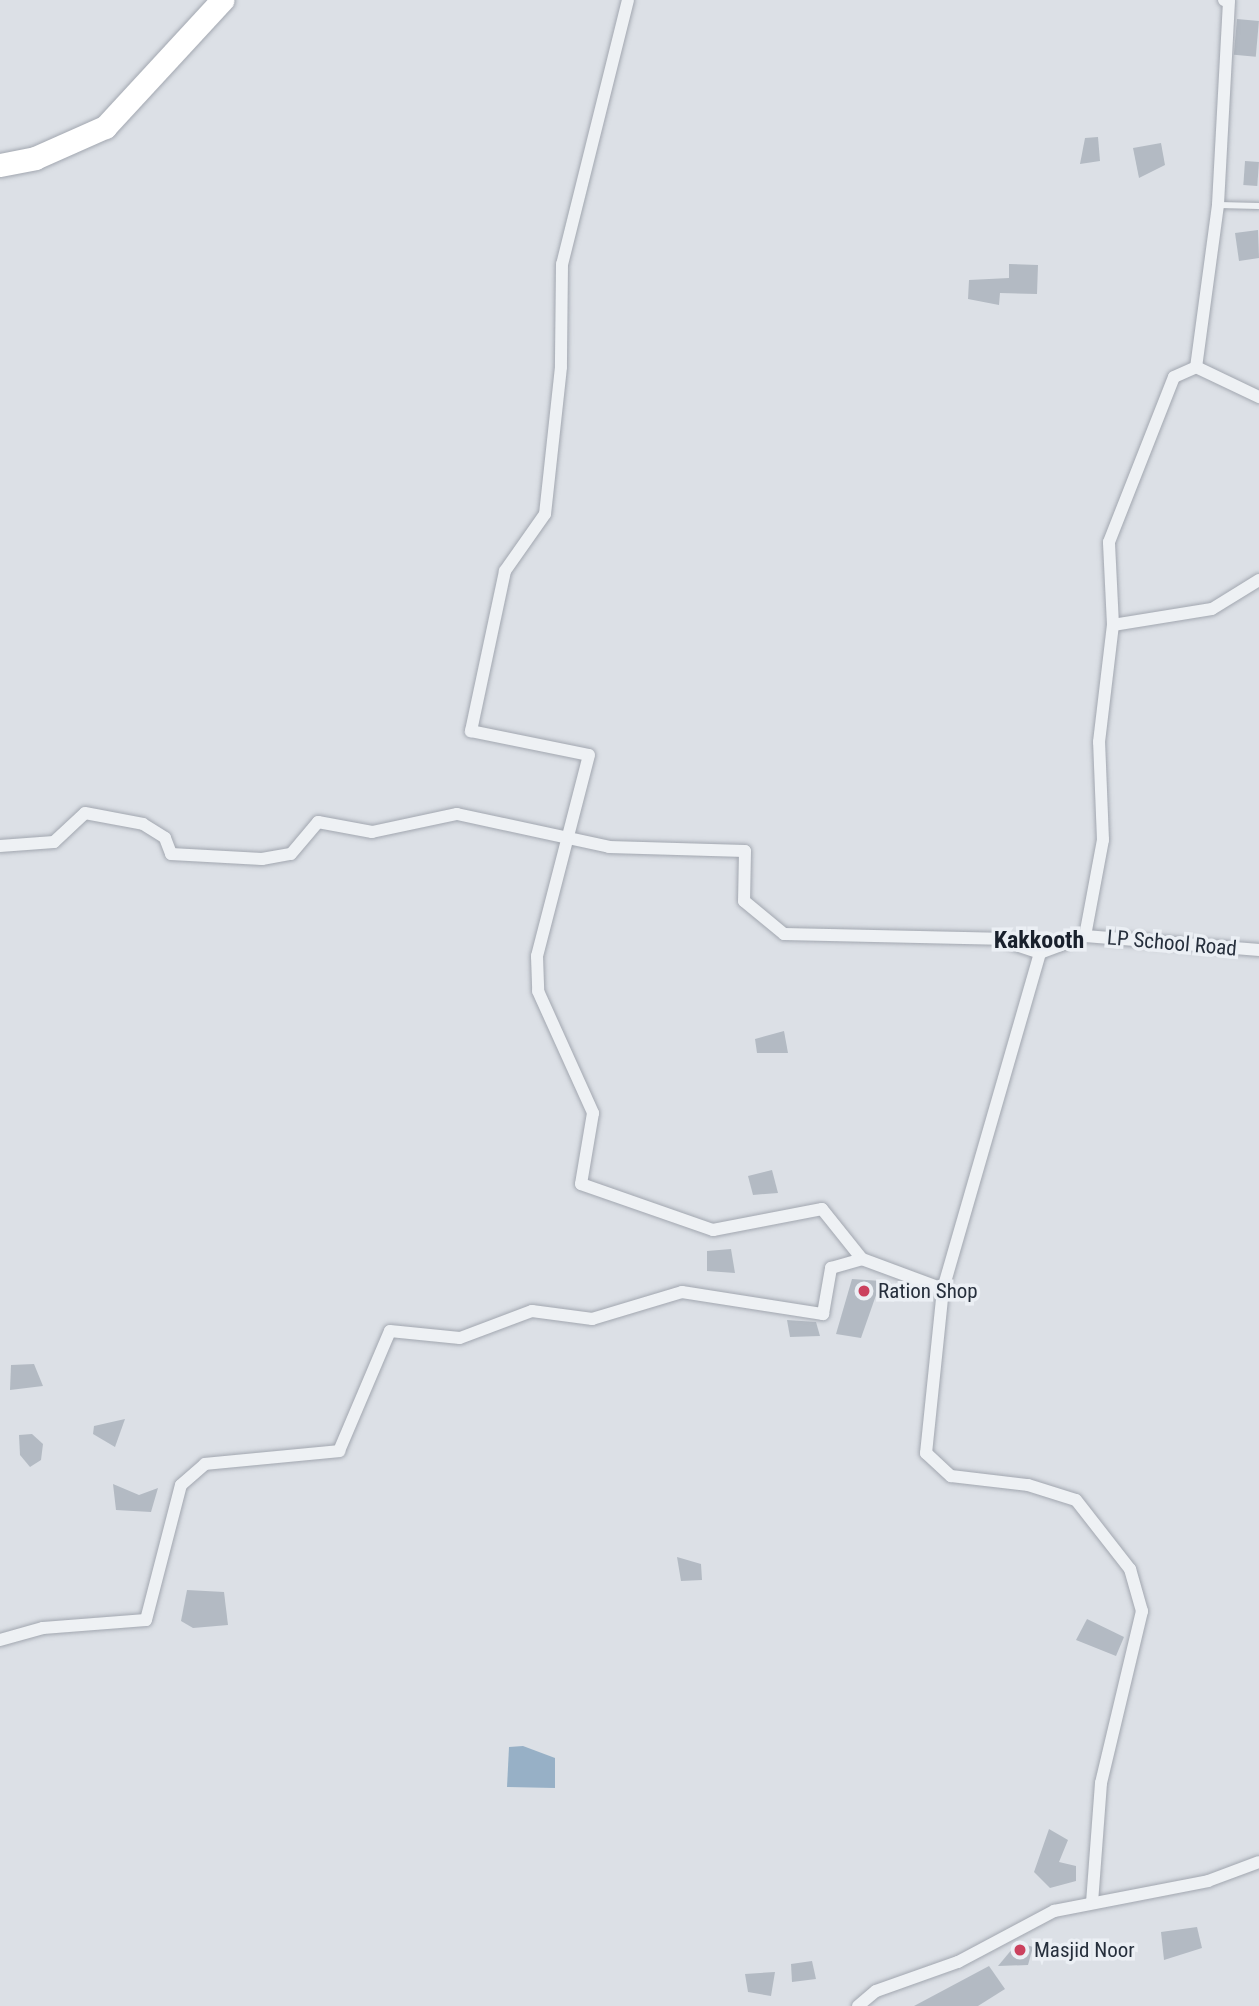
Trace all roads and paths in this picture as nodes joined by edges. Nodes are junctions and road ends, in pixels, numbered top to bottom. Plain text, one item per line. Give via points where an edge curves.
1 (222, 0) edge
2 (628, 0) edge
3 (1228, 0) edge
4 (0, 165) edge
5 (1218, 205) junction
6 (1259, 206) edge
7 (1196, 367) junction
8 (1259, 397) edge
9 (1259, 580) edge
10 (1113, 625) junction
11 (566, 839) junction
12 (0, 846) edge
13 (1085, 936) junction
14 (1259, 950) edge
15 (1040, 953) junction
16 (862, 1259) junction
17 (943, 1289) junction
18 (0, 1640) edge
19 (1259, 1862) edge
20 (1092, 1902) junction
21 (858, 2006) edge

1 - 4 highway via 105,127 36,158
2 - 11 street via 562,264 561,367 545,514 505,571 471,731 589,755
3 - 5 street
5 - 6 lane
5 - 7 street
7 - 8 street
7 - 10 street via 1174,377 1109,542
9 - 10 street via 1212,609
10 - 13 street via 1099,742 1103,840
11 - 12 street via 457,814 372,831 318,822 291,854 209,857 171,854 165,838 144,824 85,813 54,842
11 - 15 street via 609,847 745,851 744,901 784,934 998,939
11 - 16 street via 537,956 538,991 593,1113 581,1184 713,1230 821,1209
13 - 14 street, LP School Road
13 - 15 street
15 - 17 street
16 - 17 street
16 - 18 street via 831,1268 823,1314 682,1292 592,1319 532,1311 460,1338 390,1331 339,1451 205,1464 181,1485 146,1620 43,1628
17 - 20 street via 926,1453 951,1476 1028,1485 1076,1500 1130,1569 1142,1611 1101,1783
19 - 20 street via 1208,1881
20 - 21 street via 1054,1911 958,1962 876,1991

